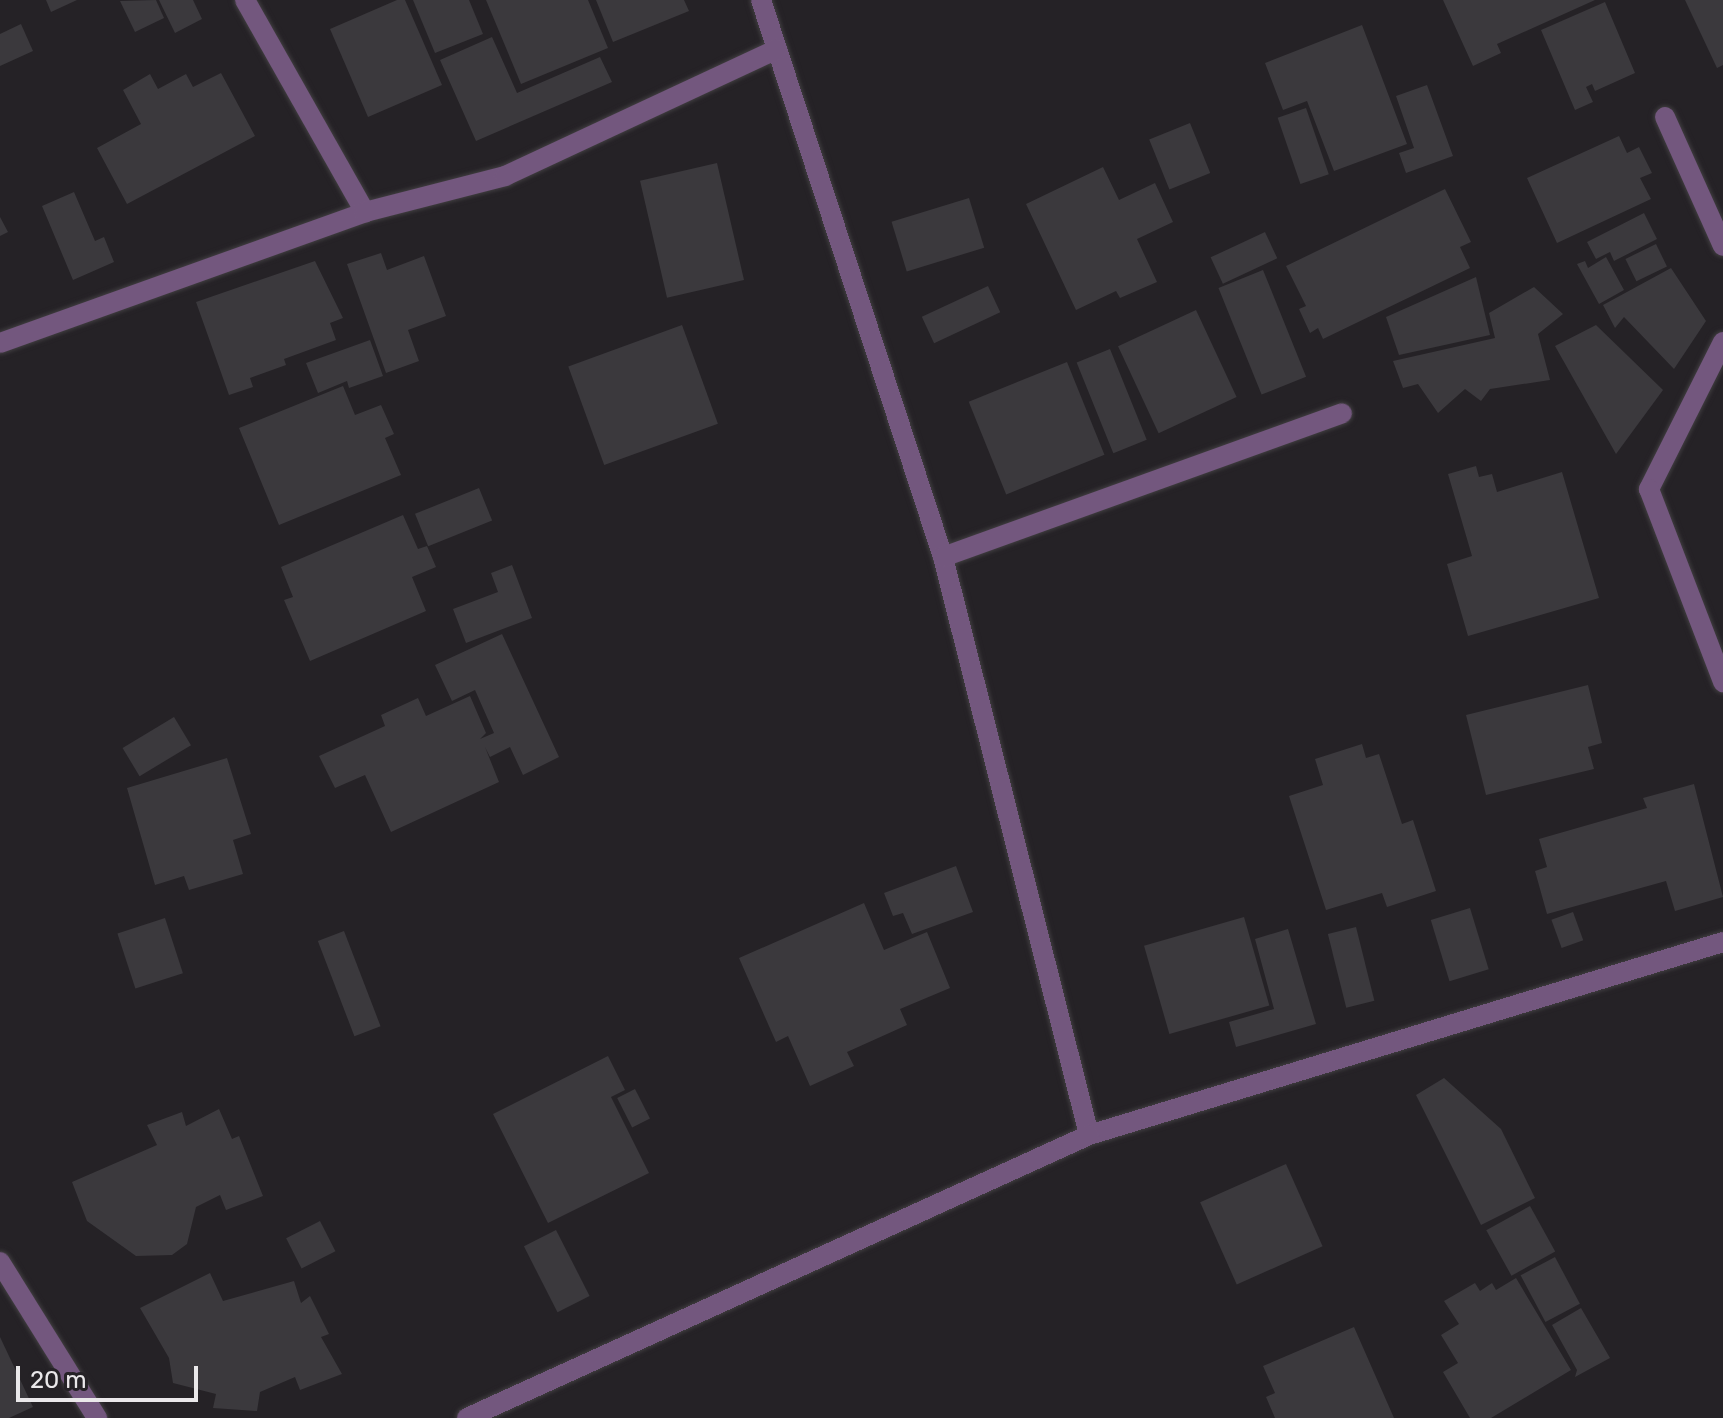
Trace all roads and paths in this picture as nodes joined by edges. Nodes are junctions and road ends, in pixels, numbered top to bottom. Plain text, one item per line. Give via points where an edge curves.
1 (245, 0) edge
2 (761, 0) edge
3 (777, 49) junction
4 (1665, 117) dead end
5 (365, 212) junction
6 (1723, 246) edge
7 (1723, 342) edge
8 (0, 343) edge
9 (1342, 413) dead end
10 (943, 557) junction
11 (1723, 682) edge
12 (1723, 942) edge
13 (1089, 1135) junction
14 (0, 1262) edge
15 (97, 1418) edge
16 (467, 1418) edge

1 - 5 street
2 - 3 street
3 - 5 street via 505,176
3 - 10 street
4 - 6 street
5 - 8 street
7 - 11 street via 1649,489
9 - 10 street
10 - 13 street
12 - 13 street
13 - 16 street
14 - 15 street

